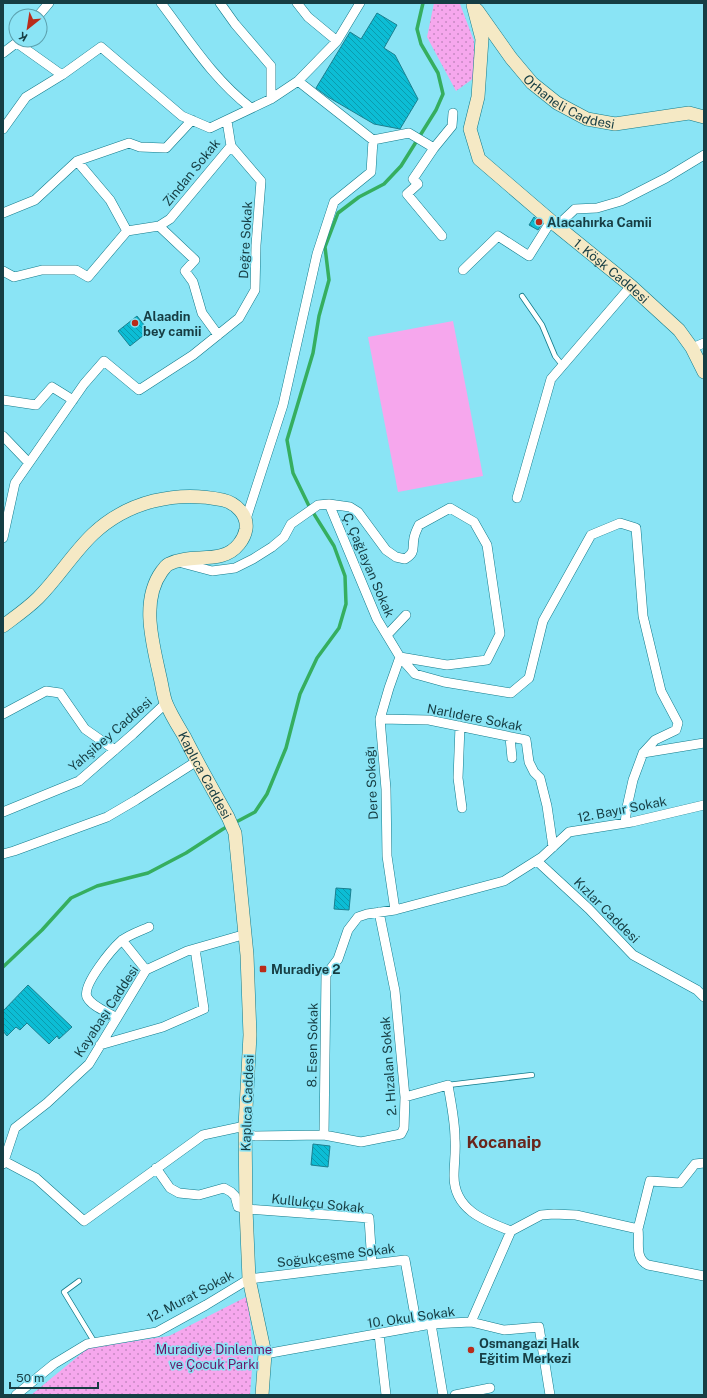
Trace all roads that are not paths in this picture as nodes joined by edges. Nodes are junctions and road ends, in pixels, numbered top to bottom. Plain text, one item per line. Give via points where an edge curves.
1 (161, 3) edge
2 (220, 3) edge
3 (297, 3) edge
4 (360, 3) edge
5 (473, 4) edge
6 (336, 41) junction
7 (26, 48) edge
8 (62, 76) junction
9 (298, 81) junction
10 (271, 99) junction
11 (251, 108) junction
12 (453, 112) dead end
13 (704, 117) edge
14 (192, 120) junction
15 (227, 121) junction
16 (3, 129) edge
17 (373, 140) junction
18 (231, 146) junction
19 (431, 146) junction
20 (704, 155) edge
21 (77, 161) junction
22 (3, 213) edge
23 (554, 224) junction
24 (159, 226) junction
25 (127, 231) junction
26 (442, 236) dead end
27 (463, 270) dead end
28 (3, 271) edge
29 (631, 286) junction
30 (522, 296) dead end
31 (218, 334) junction
32 (698, 345) edge
33 (563, 366) junction
34 (704, 372) edge
35 (3, 400) edge
36 (73, 400) junction
37 (3, 436) edge
38 (29, 464) junction
39 (517, 498) dead end
40 (328, 504) junction
41 (5, 516) edge
42 (246, 519) junction
43 (3, 538) edge
44 (176, 562) junction
45 (406, 615) dead end
46 (3, 626) edge
47 (386, 635) junction
48 (400, 657) junction
49 (166, 703) junction
50 (3, 714) edge
51 (380, 719) junction
52 (460, 726) junction
53 (510, 737) junction
54 (704, 743) edge
55 (115, 750) junction
56 (642, 753) junction
57 (512, 758) dead end
58 (197, 761) junction
59 (704, 805) edge
60 (462, 808) dead end
61 (3, 812) edge
62 (626, 824) junction
63 (553, 847) junction
64 (3, 854) edge
65 (537, 860) junction
66 (395, 910) junction
67 (379, 912) junction
68 (149, 927) dead end
69 (246, 934) junction
70 (122, 940) junction
71 (195, 949) junction
72 (146, 970) junction
73 (704, 997) edge
74 (117, 1018) junction
75 (100, 1045) junction
76 (532, 1076) dead end
77 (448, 1085) junction
78 (404, 1097) junction
79 (245, 1131) junction
80 (324, 1135) junction
81 (6, 1146) edge
82 (3, 1163) edge
83 (704, 1163) edge
84 (156, 1168) junction
85 (246, 1209) junction
86 (638, 1229) junction
87 (511, 1231) junction
88 (372, 1264) junction
89 (704, 1276) edge
90 (249, 1279) junction
91 (80, 1281) dead end
92 (471, 1322) junction
93 (432, 1324) junction
94 (417, 1327) junction
95 (379, 1334) junction
96 (95, 1342) junction
97 (265, 1354) junction
98 (490, 1388) dead end
99 (16, 1395) edge
100 (262, 1395) edge
101 (386, 1395) edge
102 (443, 1395) edge
103 (454, 1395) edge
104 (550, 1395) edge

1 - 11 street via 211,70 238,99
2 - 10 street via 271,66
3 - 6 street via 308,17
4 - 6 street
5 - 13 main road, Orhaneli Caddesi via 532,83 557,103 586,119 615,124 689,113
5 - 23 main road, 1. Köşk Caddesi via 482,39 478,97 470,129 479,159
6 - 9 street
7 - 8 street
8 - 14 street via 101,46 182,116
8 - 16 street via 26,96
9 - 10 street
9 - 17 street
10 - 11 street
11 - 15 street
12 - 19 street via 452,126
14 - 15 street via 210,128
14 - 21 street via 166,148 140,147 129,143
15 - 18 street, Zindan Sokak
17 - 19 street via 409,133
17 - 42 street via 371,172 334,202 317,254 283,405
18 - 24 street, Zindan Sokak via 170,219
18 - 31 street, Değre Sokak via 262,180 256,245 256,290 239,318
19 - 26 street via 413,179 418,184 407,194
20 - 23 street via 622,201 596,208 575,209
21 - 22 street via 35,200
21 - 25 street via 110,200
23 - 27 street via 529,256 498,236
23 - 29 main road, 1. Köşk Caddesi
24 - 25 street, Zindan Sokak
24 - 31 street via 195,260 185,271 193,282 202,313
25 - 28 street via 88,277 76,270 42,270 14,277
29 - 32 main road, 1. Köşk Caddesi
29 - 33 street
30 - 33 lane via 542,326 555,356
31 - 36 street, Değre Sokak via 193,355 139,390 104,361
32 - 34 main road, 1. Köşk Caddesi
33 - 39 street via 551,379
35 - 36 street via 36,405 52,387
36 - 38 street
37 - 38 street
38 - 41 street via 14,483
40 - 44 street via 318,505 291,524 278,542 235,568 212,571
40 - 47 street, Ç. Çağlayan Sokak via 376,619
40 - 48 street via 350,507 358,512 386,550 396,557 405,559 411,555 419,525 450,508 474,522 487,545 500,634 487,660 447,665
41 - 43 street
42 - 44 main road, Kaplıca Caddesi via 244,538 225,556
42 - 46 main road via 231,502 206,496 145,502 118,515 94,533 37,599
44 - 49 main road, Kaplıca Caddesi via 168,564 158,577 151,599 152,639
45 - 47 street
47 - 48 street, Ç. Çağlayan Sokak
48 - 51 street, Dere Sokağı
48 - 56 street, Ç. Çağlayan Sokak via 415,674 444,682 511,693 529,678 543,621 591,535 620,523 636,528 643,616 661,691 678,723 676,730 655,740
49 - 55 street, Yahşibey Caddesi
49 - 58 main road, Kaplıca Caddesi
50 - 55 street via 46,691 60,693 85,729
51 - 52 street, Narlıdere Sokak via 429,720
51 - 66 street, Dere Sokağı via 386,789 387,856
52 - 53 street, Narlıdere Sokak
52 - 60 street via 458,778
53 - 57 street
53 - 63 street, Narlıdere Sokak via 526,740 529,762 540,778 544,792
54 - 56 street
55 - 61 street, Yahşibey Caddesi via 79,781
56 - 62 street via 633,780
58 - 64 street via 107,816
58 - 69 main road, Kaplıca Caddesi via 234,833
59 - 62 street, 12. Bayır Sokak
62 - 63 street, 12. Bayır Sokak via 569,832
63 - 65 street, 12. Bayır Sokak
65 - 66 street, 12. Bayır Sokak via 504,881
65 - 73 street, Kızlar Caddesi via 633,955 697,990
66 - 67 street, 12. Bayır Sokak
67 - 78 street, 2. Hızalan Sokak via 395,991
67 - 80 street, 8. Esen Sokak via 358,917 348,930 338,959 326,975
68 - 70 street
69 - 71 street, Kayabaşı Caddesi
69 - 79 main road, Kaplıca Caddesi via 250,1035
70 - 72 street
70 - 74 street via 92,977 86,995 90,1003
71 - 72 street, Kayabaşı Caddesi
71 - 75 street via 204,1009 163,1027
72 - 74 street, Kayabaşı Caddesi
74 - 75 street, Kayabaşı Caddesi
75 - 81 street, Kayabaşı Caddesi via 89,1064 15,1128
76 - 77 lane
77 - 78 street
77 - 87 street via 455,1139 454,1178 458,1196 468,1209 483,1220
78 - 80 street, 2. Hızalan Sokak via 404,1128 401,1134 361,1142
79 - 80 street, 2. Hızalan Sokak
79 - 84 street, 2. Hızalan Sokak via 203,1135
79 - 85 main road, Kaplıca Caddesi
81 - 82 street, Kayabaşı Caddesi
82 - 84 street, 2. Hızalan Sokak via 36,1178 84,1221
83 - 86 street via 695,1164 680,1183 650,1181
84 - 85 street via 170,1188 178,1193 198,1195 224,1188 235,1196 238,1207
85 - 88 street, Kullukçu Sokak via 369,1218
85 - 90 main road, Kaplıca Caddesi
86 - 87 street via 576,1215 554,1214 541,1215
86 - 89 street via 638,1255 642,1262
87 - 92 street
88 - 90 street, Soğukçeşme Sokak
88 - 94 street, Soğukçeşme Sokak via 405,1260
90 - 96 street, 12. Murat Sokak via 157,1332
90 - 97 main road, Kaplıca Caddesi
91 - 96 lane via 64,1292
92 - 93 street, 10. Okul Sokak
92 - 104 street, 10. Okul Sokak via 504,1330 539,1327
93 - 94 street, 10. Okul Sokak
93 - 102 street
94 - 95 street, 10. Okul Sokak
95 - 97 street, 10. Okul Sokak
95 - 101 street
96 - 99 street, 12. Murat Sokak via 87,1344 54,1364
97 - 100 main road, Kaplıca Caddesi
98 - 103 street

